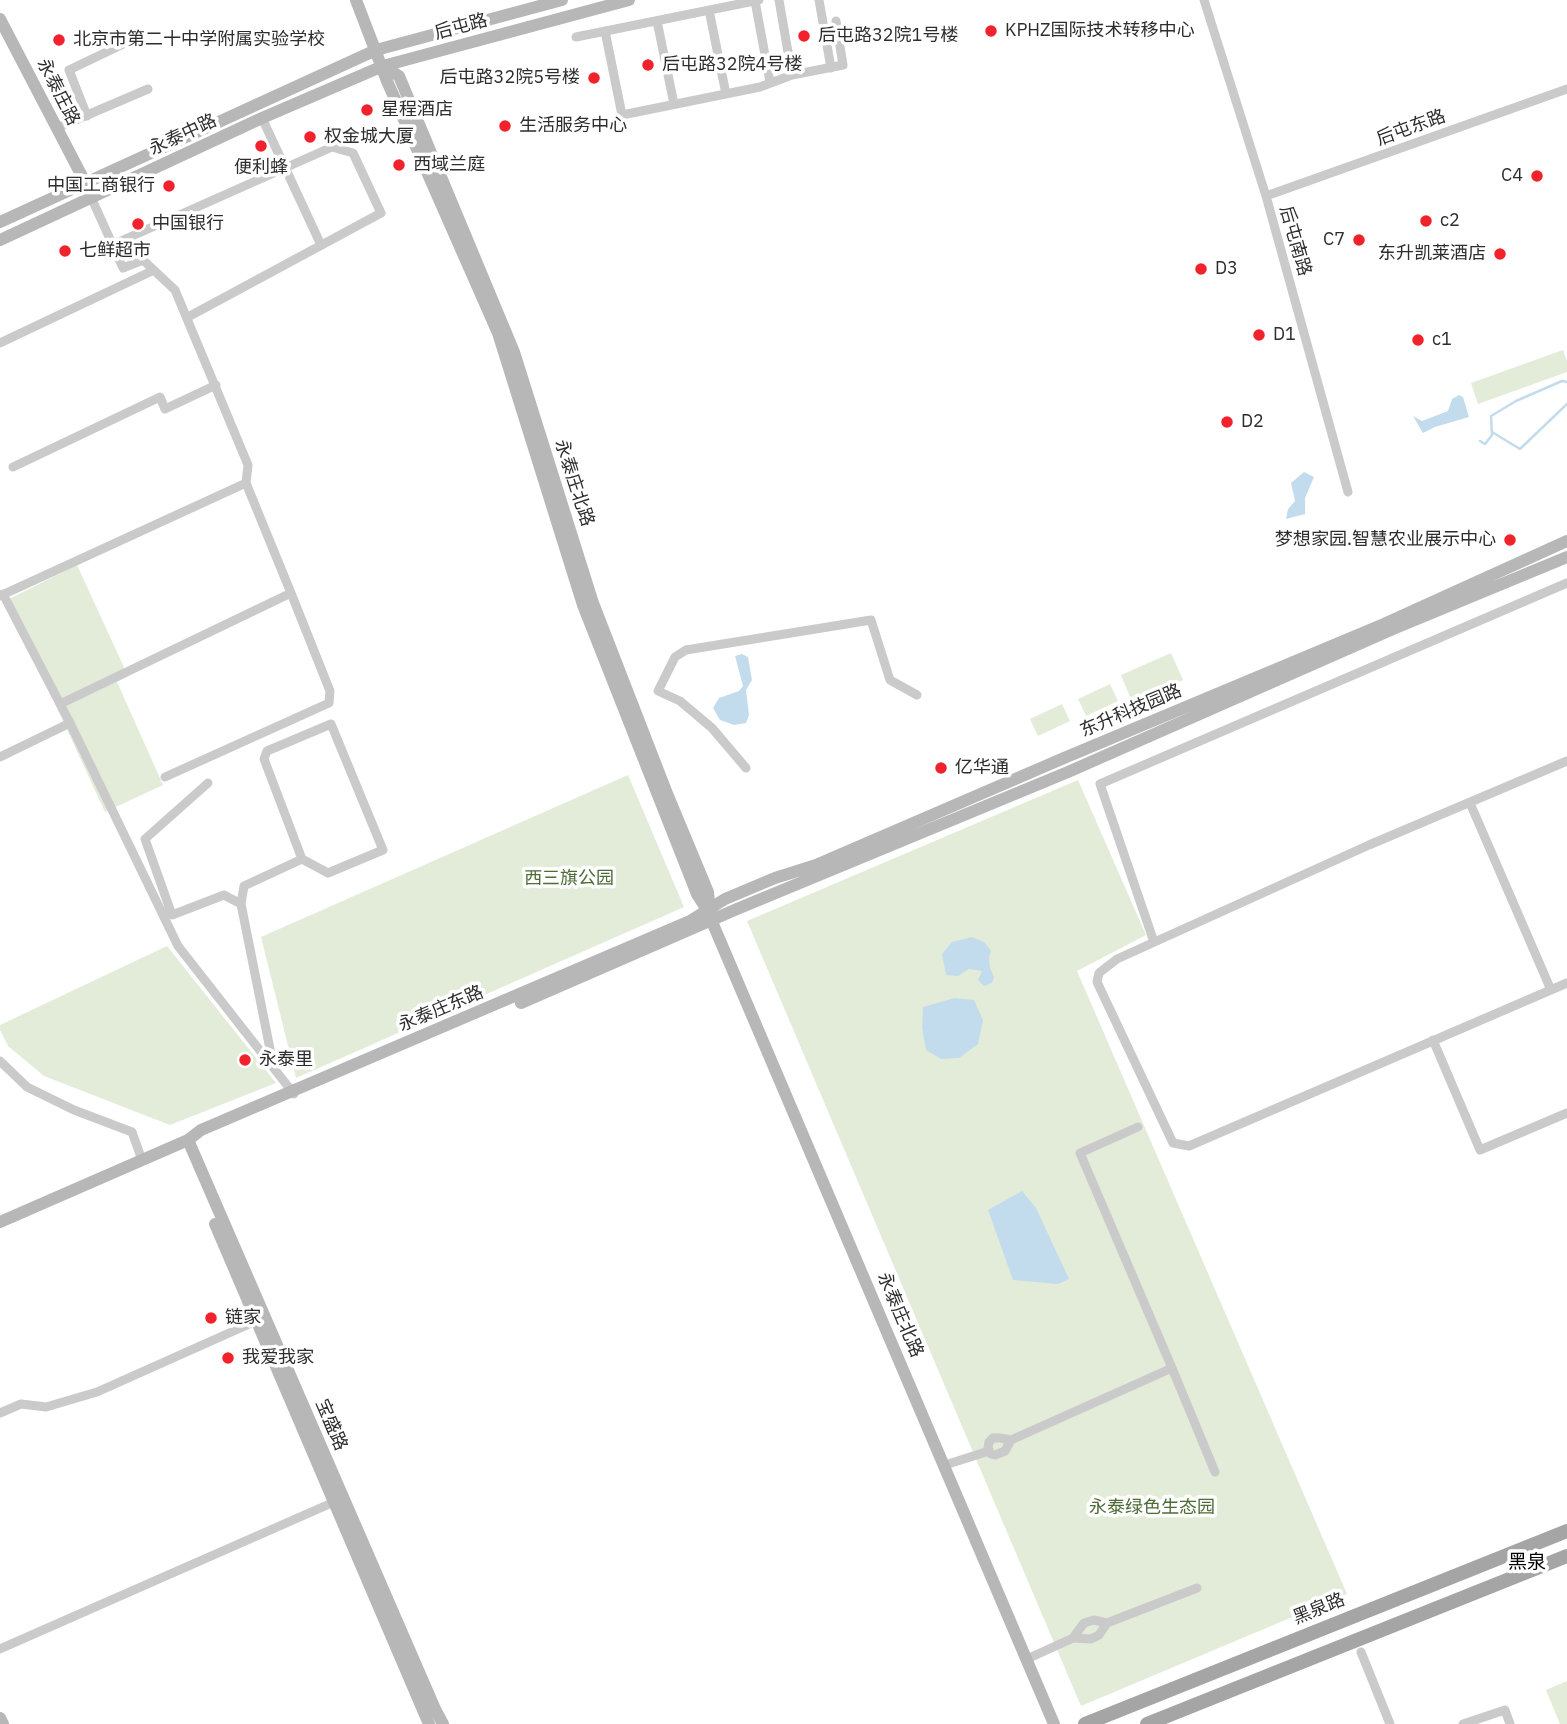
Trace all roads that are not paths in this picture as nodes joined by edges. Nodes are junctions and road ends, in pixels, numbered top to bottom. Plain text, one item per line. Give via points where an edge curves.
1 (356, 0) edge
2 (562, 0) edge
3 (629, 0) edge
4 (757, 0) edge
5 (779, 0) edge
6 (819, 0) edge
7 (1204, 0) edge
8 (709, 10) junction
9 (0, 19) edge
10 (657, 21) junction
11 (836, 21) dead end
12 (605, 31) junction
13 (142, 35) dead end
14 (576, 37) dead end
15 (376, 50) junction
16 (383, 66) junction
17 (831, 68) junction
18 (792, 75) junction
19 (770, 82) junction
20 (148, 89) dead end
21 (1567, 89) edge
22 (726, 94) junction
23 (674, 104) junction
24 (87, 116) junction
25 (262, 118) junction
26 (57, 128) junction
27 (283, 167) junction
28 (85, 182) junction
29 (1266, 196) junction
30 (91, 197) junction
31 (0, 222) edge
32 (0, 240) edge
33 (112, 245) junction
34 (321, 245) junction
35 (154, 270) junction
36 (188, 317) junction
37 (0, 343) edge
38 (216, 385) junction
39 (13, 467) dead end
40 (246, 483) junction
41 (1348, 492) dead end
42 (1567, 541) edge
43 (1567, 556) edge
44 (1567, 583) edge
45 (291, 593) junction
46 (1, 595) edge
47 (917, 695) dead end
48 (70, 723) junction
49 (0, 757) edge
50 (1567, 761) edge
51 (746, 768) dead end
52 (165, 777) dead end
53 (208, 783) dead end
54 (1471, 803) junction
55 (302, 859) junction
56 (241, 904) junction
57 (709, 913) junction
58 (1154, 942) junction
59 (1567, 983) edge
60 (1551, 990) junction
61 (1433, 1040) junction
62 (0, 1061) edge
63 (1567, 1113) edge
64 (1138, 1127) dead end
65 (184, 1142) junction
66 (142, 1160) junction
67 (0, 1222) edge
68 (256, 1321) junction
69 (1172, 1368) junction
70 (0, 1413) edge
71 (1011, 1440) junction
72 (989, 1451) junction
73 (945, 1465) junction
74 (1215, 1472) dead end
75 (334, 1502) junction
76 (1567, 1531) edge
77 (1567, 1556) edge
78 (1197, 1588) dead end
79 (1107, 1623) junction
80 (1073, 1638) junction
81 (0, 1649) edge
82 (1361, 1652) dead end
83 (1027, 1659) junction
84 (0, 1718) edge
85 (3, 1724) edge
86 (429, 1724) edge
87 (443, 1724) edge
88 (1054, 1724) edge
89 (1085, 1724) edge
90 (1147, 1724) edge
91 (1390, 1724) edge
92 (1463, 1724) edge
93 (1510, 1724) edge

1 - 15 street, 永泰庄北路
2 - 15 street, 后屯路
3 - 16 street, 后屯路
4 - 8 street
4 - 19 street
5 - 18 street
6 - 17 street
7 - 29 street, 后屯南路
8 - 10 street
8 - 22 street
9 - 26 street, 永泰庄路
10 - 12 street
10 - 23 street
11 - 17 street via 843,65
12 - 14 street
12 - 23 street via 622,115
13 - 24 street via 69,70
15 - 16 street, 永泰庄北路
15 - 28 street, 永泰中路
16 - 25 street, 永泰中路
16 - 57 street, 永泰庄北路 via 498,333 583,605 697,894
17 - 18 street
18 - 19 street
19 - 22 street
20 - 24 street
21 - 29 street, 后屯东路
22 - 23 street
24 - 26 street
25 - 27 street
25 - 30 street, 永泰中路
26 - 28 street, 永泰庄路
27 - 33 street
27 - 34 street
27 - 34 street via 331,147 353,153 381,213
28 - 31 street, 永泰中路
29 - 41 street, 后屯南路
30 - 32 street, 永泰中路
30 - 33 street
33 - 35 street via 123,268 143,260
34 - 36 street
35 - 36 street via 175,290
35 - 37 street
36 - 38 street
38 - 39 street via 165,409 160,397
38 - 40 street via 248,465
40 - 45 street
40 - 46 street
42 - 57 street, 东升科技园路 via 1384,624 816,865 775,878 725,900
43 - 57 street, 东升科技园路 via 1068,772
44 - 58 street via 1100,784
45 - 48 street via 61,704
45 - 52 street via 330,691 329,703
46 - 48 street
47 - 51 street via 890,680 871,620 686,650 675,657 658,691 680,701 712,728
48 - 49 street
48 - 56 street via 178,946 294,1094 271,1061
50 - 54 street
53 - 56 street via 145,839 172,915 224,895
54 - 58 street
54 - 60 street
55 - 55 street via 328,873 383,850 331,724 267,751 264,758
55 - 56 street via 244,886
57 - 65 street, 永泰庄东路 via 201,1130
57 - 73 street, 永泰庄北路
58 - 61 street via 1106,966 1097,982 1172,1143 1189,1146
59 - 60 street
60 - 61 street
61 - 63 street via 1480,1150
62 - 66 street via 27,1087 132,1132
64 - 69 street via 1080,1153
65 - 66 street, 永泰庄东路
65 - 68 street, 宝盛路
65 - 87 street, 宝盛路
66 - 67 street, 永泰庄东路
68 - 70 street via 97,1392 46,1407 21,1404
68 - 75 street, 宝盛路
69 - 71 street
69 - 74 street
71 - 72 street via 1002,1454
71 - 72 street via 993,1438
72 - 73 street
73 - 83 street, 永泰庄北路
75 - 81 street
75 - 86 street, 宝盛路
76 - 89 main road, 黑泉路
77 - 90 main road
78 - 79 street
79 - 80 street via 1091,1639
79 - 80 street via 1083,1623
80 - 83 street
82 - 91 street
83 - 88 street, 永泰庄北路
84 - 85 street
92 - 93 street via 1505,1710

